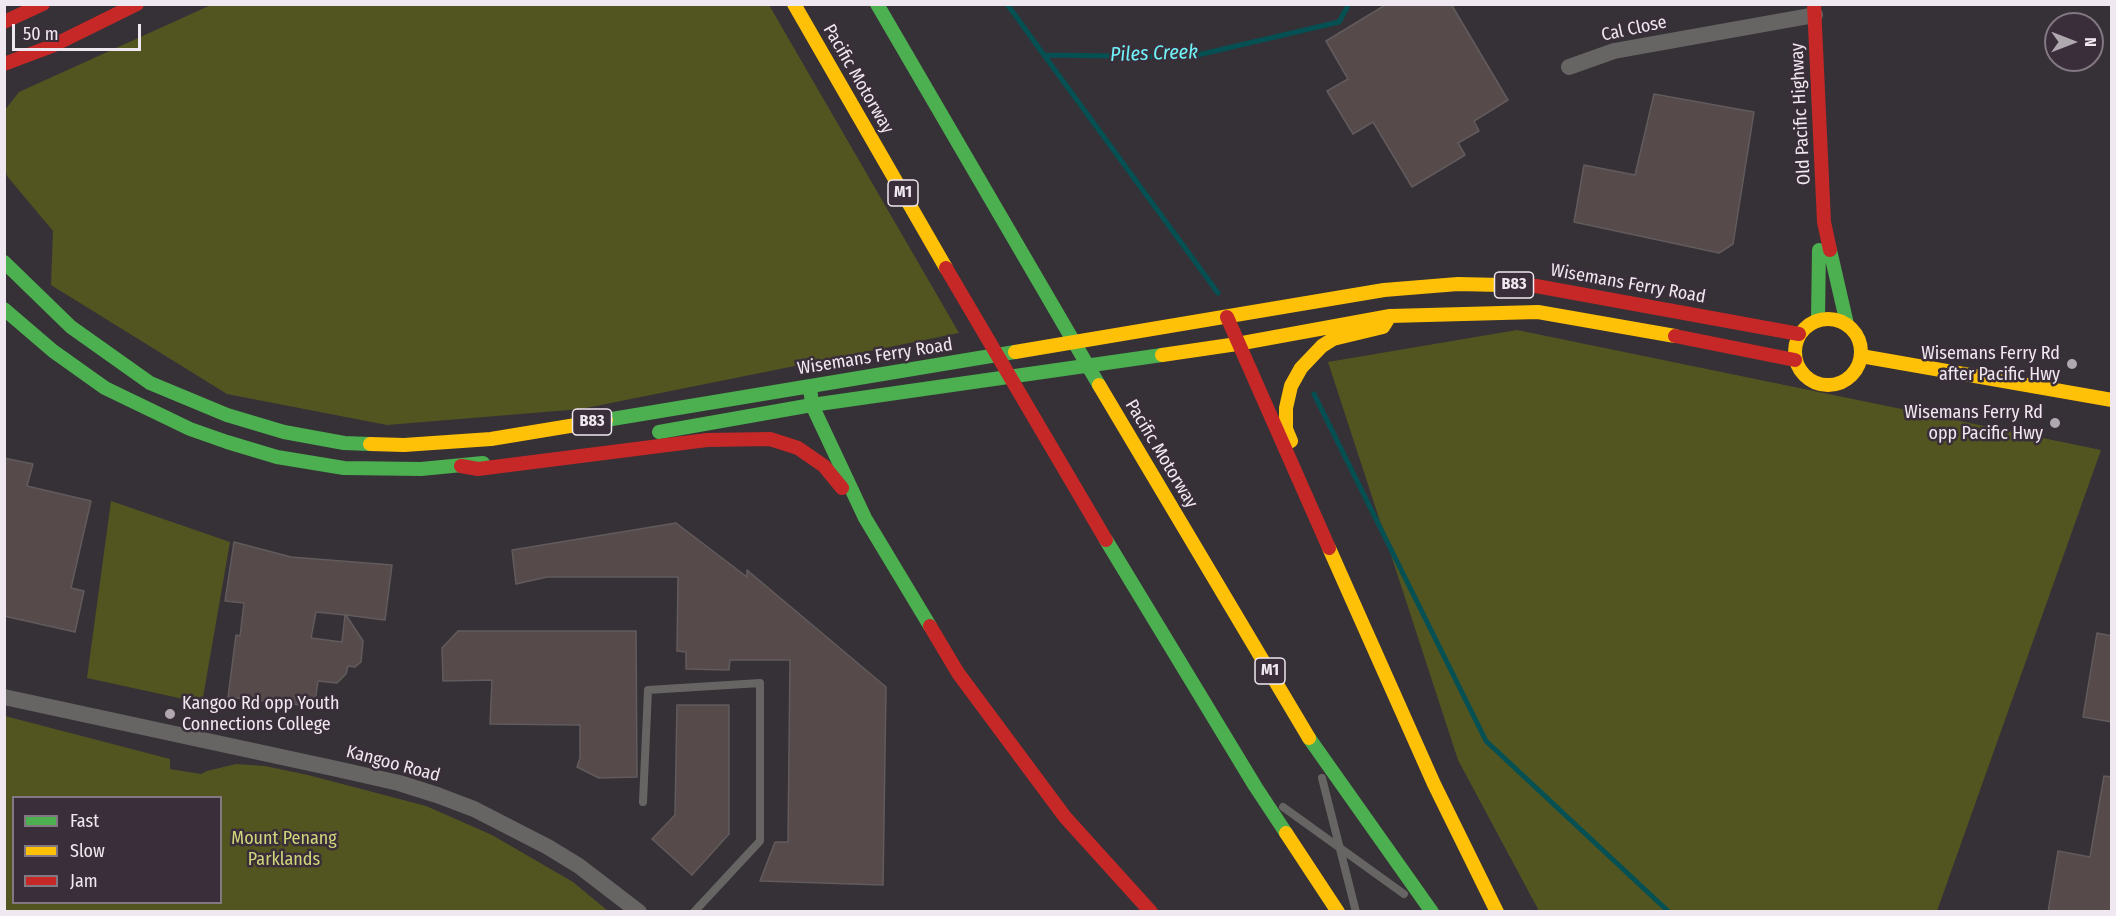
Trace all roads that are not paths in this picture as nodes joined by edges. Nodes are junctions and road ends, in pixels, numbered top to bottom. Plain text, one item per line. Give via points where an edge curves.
1 (43, 4) edge
2 (137, 4) edge
3 (794, 4) edge
4 (876, 4) edge
5 (1814, 10) edge
6 (4, 22) edge
7 (51, 46) junction
8 (4, 64) edge
9 (1569, 67) dead end
10 (4, 77) edge
11 (1824, 222) junction
12 (4, 262) edge
13 (4, 309) edge
14 (1390, 316) junction
15 (1227, 317) junction
16 (1818, 320) junction
17 (1847, 324) junction
18 (1799, 334) junction
19 (1237, 344) junction
20 (1861, 356) junction
21 (1795, 360) junction
22 (810, 386) junction
23 (2112, 400) edge
24 (812, 405) junction
25 (461, 466) junction
26 (1308, 498) junction
27 (865, 518) junction
28 (4, 697) edge
29 (1313, 744) junction
30 (1255, 786) junction
31 (643, 802) dead end
32 (1340, 848) junction
33 (639, 912) edge
34 (694, 912) edge
35 (1151, 912) edge
36 (1338, 912) edge
37 (1356, 912) edge
38 (1430, 912) edge
39 (1497, 912) edge

1 - 6 main road
2 - 7 main road
3 - 30 main road, Pacific Motorway / M1 via 988,340
4 - 29 main road, Pacific Motorway / M1
5 - 9 street, Cal Close via 1614,51
5 - 11 main road, Old Pacific Highway
7 - 8 main road
7 - 10 main road
11 - 16 main road, Old Pacific Highway via 1818,252
11 - 17 main road, Old Pacific Highway
12 - 22 main road, Wisemans Ferry Road / B83 via 71,327 150,383 227,415 284,432 344,442 404,445 491,439
13 - 25 main road, Wisemans Ferry Road / B83 via 105,388 208,436 277,457 344,468
14 - 19 main road, Wisemans Ferry Road / B83
14 - 21 main road, Wisemans Ferry Road / B83 via 1538,312
14 - 26 main road via 1383,327 1333,339 1322,346 1301,368 1291,386 1286,429 1312,491
15 - 18 main road, Wisemans Ferry Road / B83 via 1384,290 1458,284 1536,286
15 - 19 main road
15 - 22 main road, Wisemans Ferry Road / B83
16 - 17 main road via 1833,318
16 - 18 main road
17 - 20 main road via 1858,338
18 - 21 main road
19 - 24 main road, Wisemans Ferry Road / B83
19 - 26 main road
20 - 21 main road via 1844,381 1830,385 1814,382 1802,373
20 - 23 main road
22 - 24 main road
24 - 25 main road, Wisemans Ferry Road / B83
24 - 27 main road
25 - 27 main road via 478,469 707,440 770,439 798,448 824,466 859,516
26 - 39 main road via 1434,784
27 - 35 main road via 958,673 1065,818
28 - 33 street, Kangoo Road via 399,783 437,795 474,809 548,847
29 - 32 lane
29 - 38 main road, Pacific Motorway / M1
30 - 32 lane
30 - 36 main road, Pacific Motorway / M1
31 - 34 lane via 648,690 759,683 760,841
32 - 37 lane
32 - 38 lane

